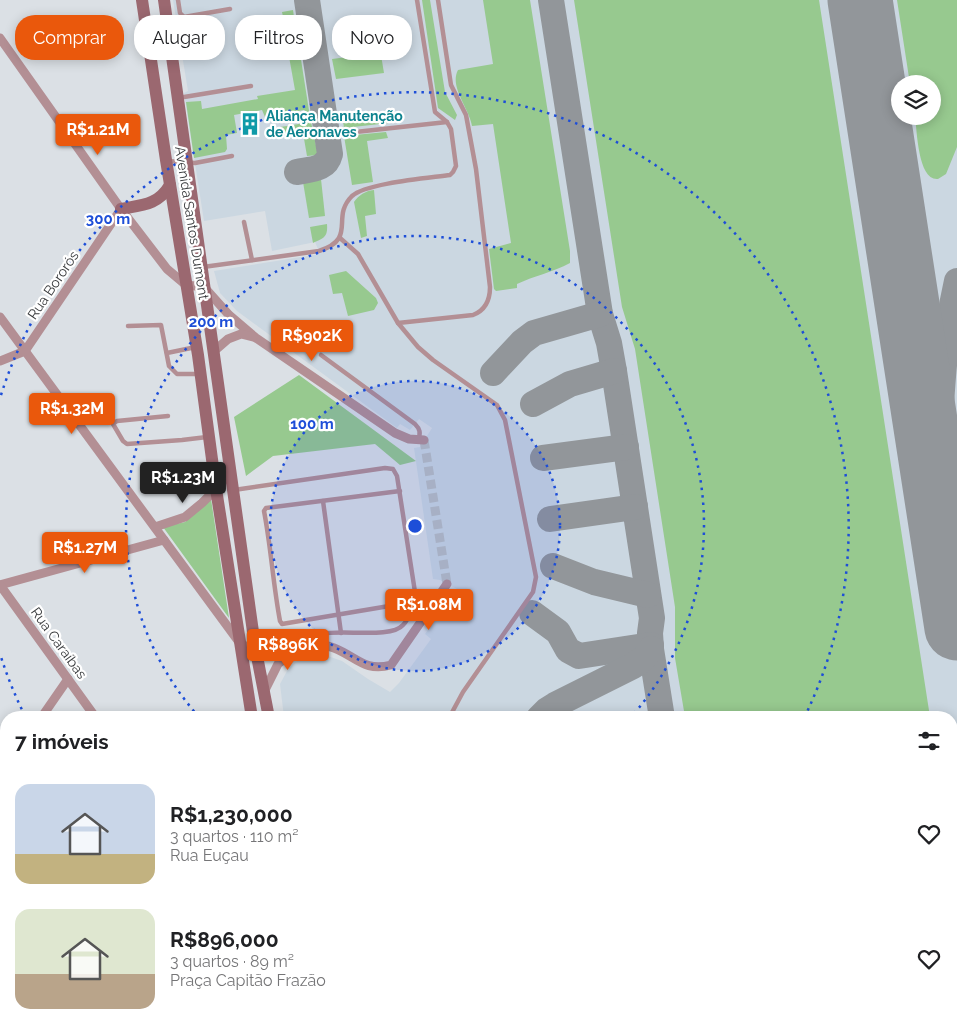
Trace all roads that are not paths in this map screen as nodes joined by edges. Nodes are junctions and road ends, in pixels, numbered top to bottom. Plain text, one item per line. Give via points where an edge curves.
1 (142, 0) edge
2 (164, 0) edge
3 (178, 0) edge
4 (417, 0) edge
5 (438, 0) edge
6 (230, 9) dead end
7 (0, 38) edge
8 (251, 86) dead end
9 (177, 99) junction
10 (447, 122) junction
11 (328, 135) dead end
12 (232, 156) dead end
13 (166, 160) junction
14 (186, 163) junction
15 (170, 185) junction
16 (121, 209) junction
17 (244, 222) dead end
18 (340, 238) junction
19 (252, 260) junction
20 (201, 268) junction
21 (186, 285) junction
22 (204, 287) junction
23 (0, 317) edge
24 (398, 323) junction
25 (128, 326) dead end
26 (256, 338) junction
27 (25, 351) junction
28 (198, 351) junction
29 (213, 352) junction
30 (167, 353) junction
31 (321, 355) dead end
32 (0, 361) edge
33 (201, 374) junction
34 (168, 416) dead end
35 (209, 436) junction
36 (421, 441) joint
37 (216, 489) junction
38 (400, 490) junction
39 (233, 491) junction
40 (323, 501) junction
41 (155, 527) junction
42 (164, 540) junction
43 (447, 584) tunnel mouth
44 (0, 585) edge
45 (414, 602) junction
46 (338, 614) junction
47 (341, 633) junction
48 (304, 644) junction
49 (242, 646) junction
50 (255, 646) junction
51 (68, 679) junction
52 (265, 690) junction
53 (46, 711) edge
54 (91, 711) edge
55 (251, 711) edge
56 (268, 711) edge
57 (454, 711) edge

1 - 13 main road, Avenida Santos Dumont
2 - 9 main road, Avenida Santos Dumont
3 - 6 lane via 184,17
4 - 10 lane via 435,112
5 - 24 lane via 451,85 466,115 476,169 490,298 473,315
7 - 16 street
8 - 9 lane
9 - 14 main road, Avenida Santos Dumont
10 - 11 lane
10 - 18 lane via 452,136 454,172 369,188 353,195 345,208
12 - 14 lane
13 - 14 lane
13 - 15 main road, Avenida Santos Dumont
14 - 20 main road, Avenida Santos Dumont
15 - 16 main road via 156,201
15 - 21 main road, Avenida Santos Dumont
16 - 21 street via 166,269
16 - 27 street, Rua Bororós
17 - 19 lane
18 - 19 lane via 319,251
18 - 24 lane via 358,254
19 - 20 lane
20 - 22 main road, Avenida Santos Dumont
21 - 22 street
21 - 28 main road, Avenida Santos Dumont
22 - 26 street via 229,316
22 - 29 main road, Avenida Santos Dumont
23 - 27 street
24 - 57 lane via 433,360 491,400 502,412 536,577 533,592 463,692
25 - 30 lane via 161,325
26 - 29 street via 241,334 228,339
26 - 36 street via 395,433
27 - 32 street
27 - 41 street
28 - 29 main road
28 - 30 lane
28 - 33 main road, Avenida Santos Dumont
29 - 39 main road, Avenida Santos Dumont
30 - 33 lane via 169,366 177,374
31 - 36 lane via 420,428
33 - 35 main road, Avenida Santos Dumont
34 - 35 lane via 113,424 127,444
35 - 37 main road, Avenida Santos Dumont
37 - 41 street via 185,517
37 - 49 main road, Avenida Santos Dumont
38 - 39 lane via 397,476 392,469 385,468
38 - 40 lane
38 - 45 lane
39 - 50 main road, Avenida Santos Dumont
40 - 46 lane
40 - 46 lane via 264,509 273,580 282,624
41 - 42 street
42 - 44 street
42 - 49 street
43 - 48 street via 391,665 370,667 335,648
44 - 51 street, Rua Caraíbas
45 - 46 lane
45 - 47 lane via 408,619 398,629
46 - 47 lane
47 - 48 lane via 323,634
48 - 50 street
48 - 52 street via 278,664
49 - 50 street
49 - 55 main road, Avenida Santos Dumont
50 - 52 main road, Avenida Santos Dumont
51 - 53 street
51 - 54 street, Rua Caraíbas
52 - 56 main road, Avenida Santos Dumont

